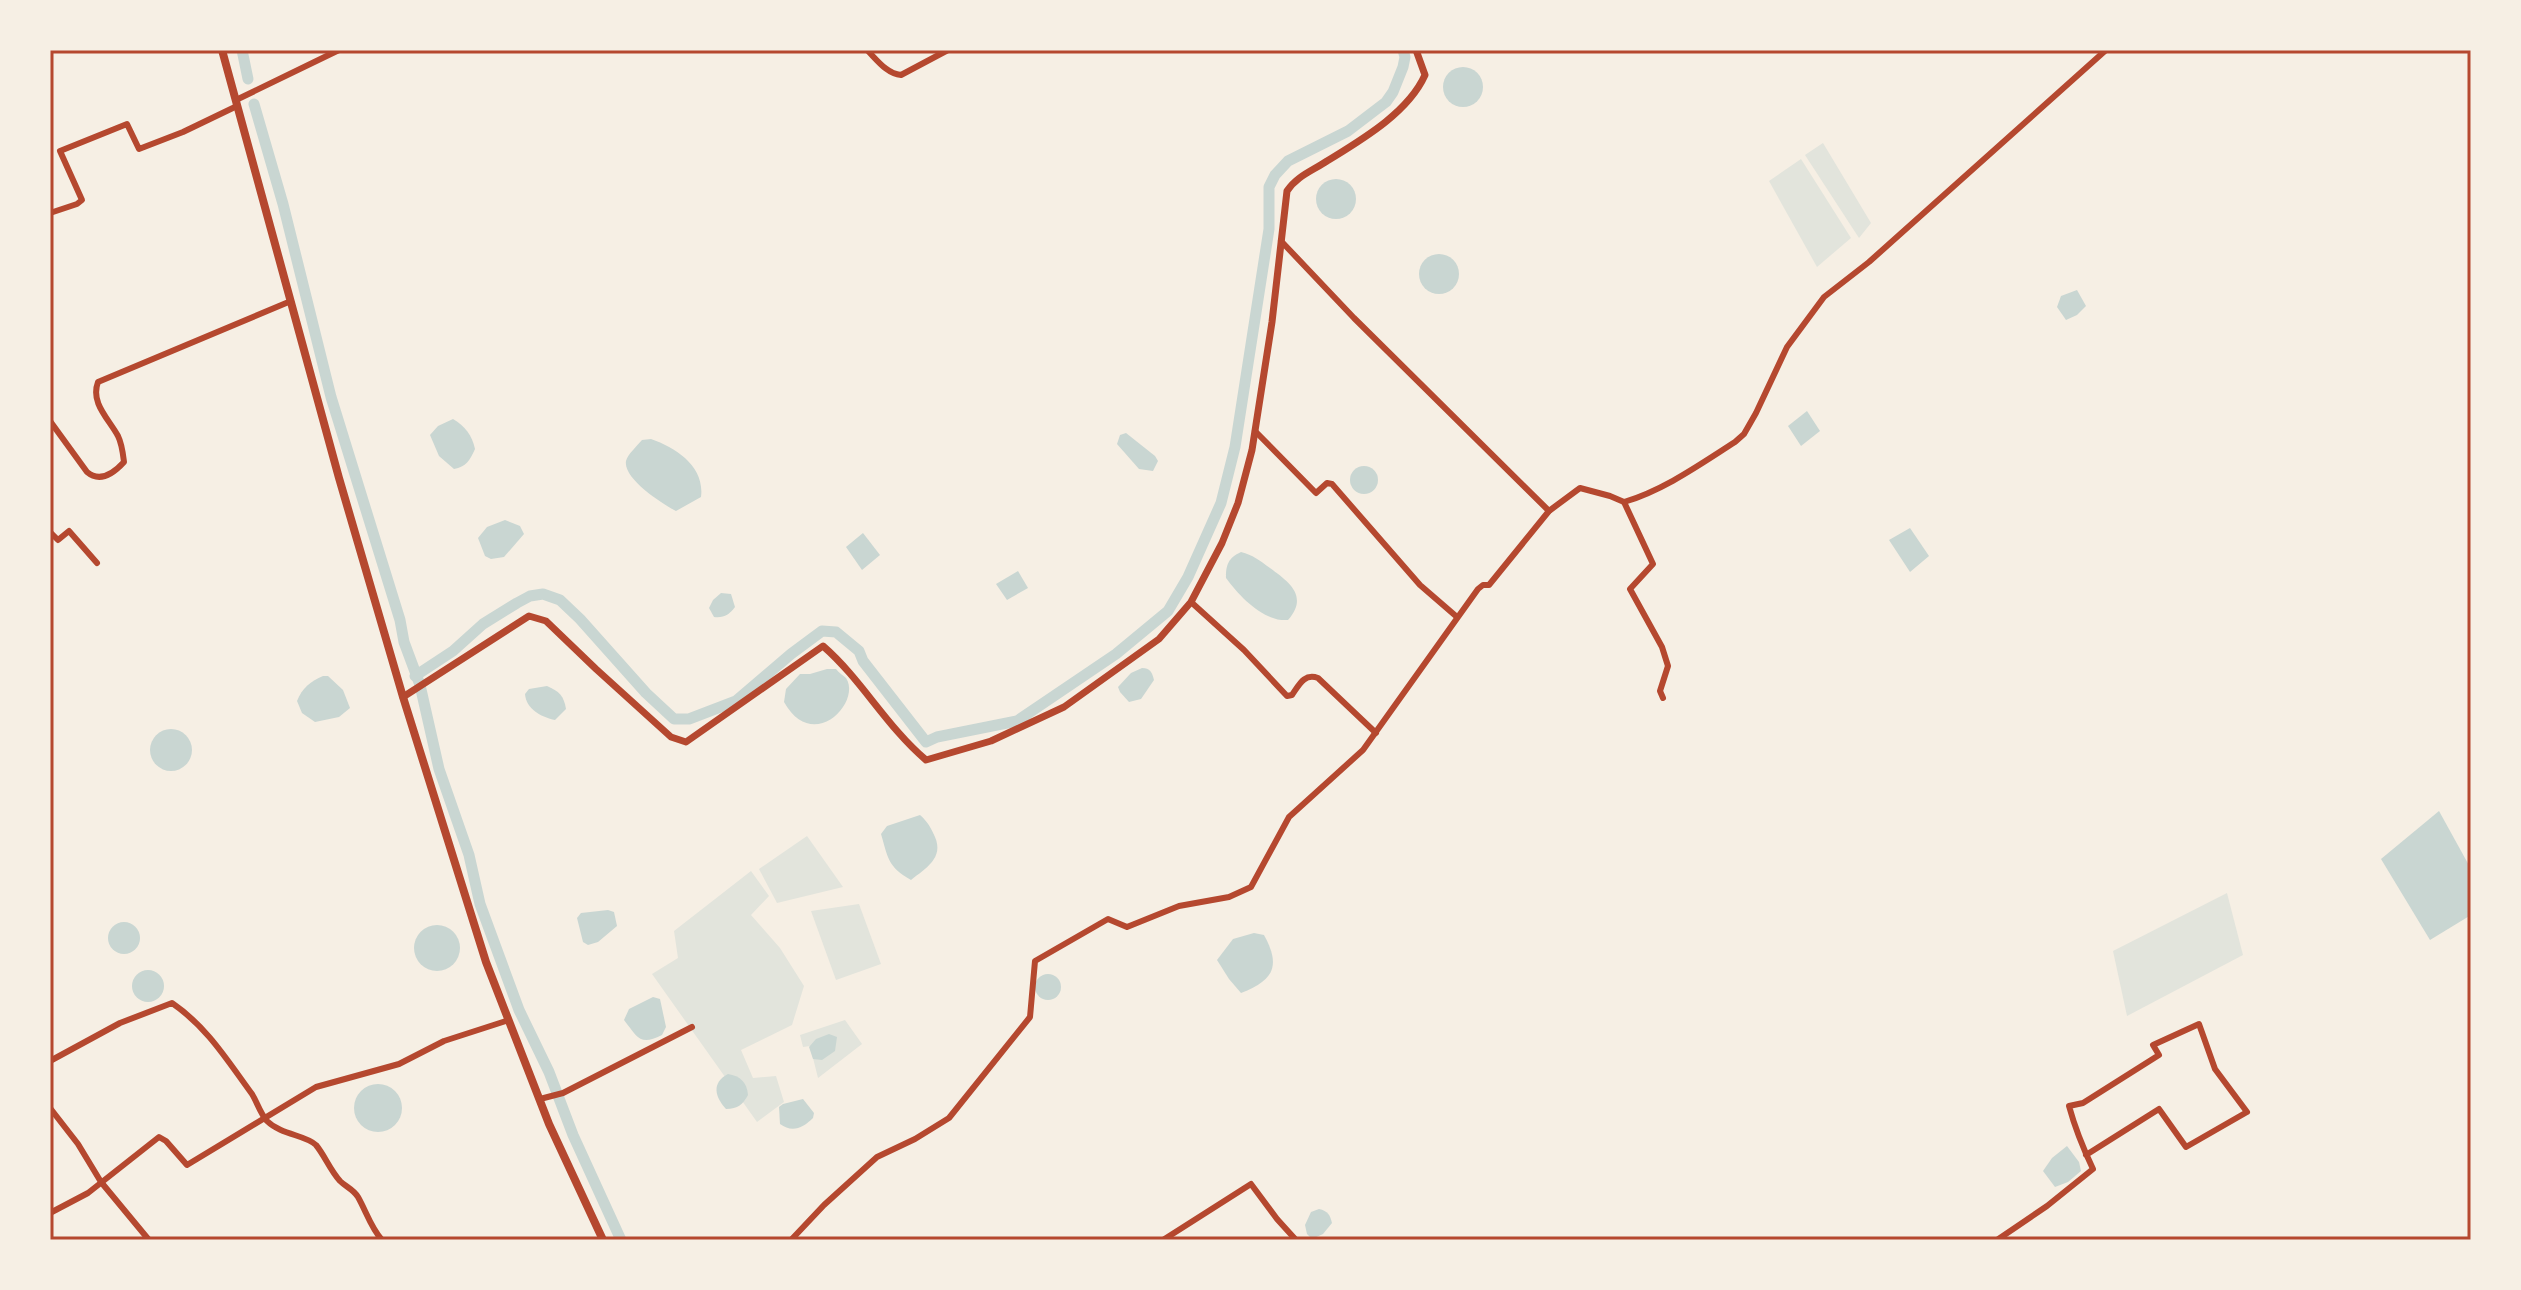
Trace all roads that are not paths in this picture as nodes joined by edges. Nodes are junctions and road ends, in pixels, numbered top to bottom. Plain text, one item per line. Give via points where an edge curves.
1 (222, 50) edge
2 (339, 50) edge
3 (867, 50) edge
4 (948, 50) edge
5 (1416, 50) edge
6 (2106, 50) edge
7 (237, 103) junction
8 (50, 213) edge
9 (1280, 240) junction
10 (291, 301) junction
11 (50, 421) edge
12 (1255, 431) junction
13 (1624, 502) junction
14 (1549, 511) junction
15 (50, 532) edge
16 (97, 563) dead end
17 (1191, 602) junction
18 (1457, 617) junction
19 (406, 695) junction
20 (1663, 698) dead end
21 (1376, 733) junction
22 (509, 1020) junction
23 (692, 1027) dead end
24 (50, 1061) edge
25 (544, 1098) junction
26 (50, 1108) edge
27 (265, 1119) junction
28 (2086, 1155) junction
29 (101, 1182) junction
30 (50, 1213) edge
31 (149, 1240) edge
32 (382, 1240) edge
33 (603, 1240) edge
34 (791, 1240) edge
35 (1163, 1240) edge
36 (1296, 1240) edge
37 (1997, 1240) edge

1 - 7 main road
2 - 7 street
3 - 4 street via 894,75 901,75
5 - 9 street via 1425,75 1420,86 1384,122 1294,181 1287,191
6 - 13 street via 1824,297 1787,347 1744,434 1665,486
7 - 8 street via 139,149 127,124 60,151 82,200
7 - 10 main road
9 - 12 street
9 - 14 street
10 - 11 street via 98,382 96,397 123,452 124,462 108,475 100,478 87,472
10 - 19 main road
12 - 17 street via 1238,503
12 - 18 street via 1316,493 1332,484 1420,585
13 - 14 street via 1580,488
13 - 20 street via 1653,564 1630,589 1668,666 1660,691
14 - 18 street
15 - 16 street via 58,540 69,531
17 - 19 street via 1159,639 1064,707 991,741 926,760 823,646 686,742 671,737 546,621 529,616
17 - 21 street via 1287,696 1304,678 1318,678
18 - 21 street
19 - 22 main road via 486,962
21 - 34 street via 1289,817 1251,887 1229,897 1179,906 1127,927 1108,919 1035,961 1030,1017 949,1118 877,1157
22 - 25 main road
22 - 27 street via 444,1041 399,1064 316,1087
23 - 25 street
24 - 27 street via 112,1027 172,1003 215,1041
25 - 33 main road
26 - 29 street
27 - 29 street via 187,1165 159,1137
27 - 32 street via 314,1143 357,1195
28 - 28 street via 2069,1106 2083,1103 2159,1055 2153,1045 2199,1024 2215,1069 2247,1112 2186,1147 2159,1109
28 - 37 street via 2093,1169
29 - 30 street
29 - 31 street
35 - 36 street via 1251,1184

